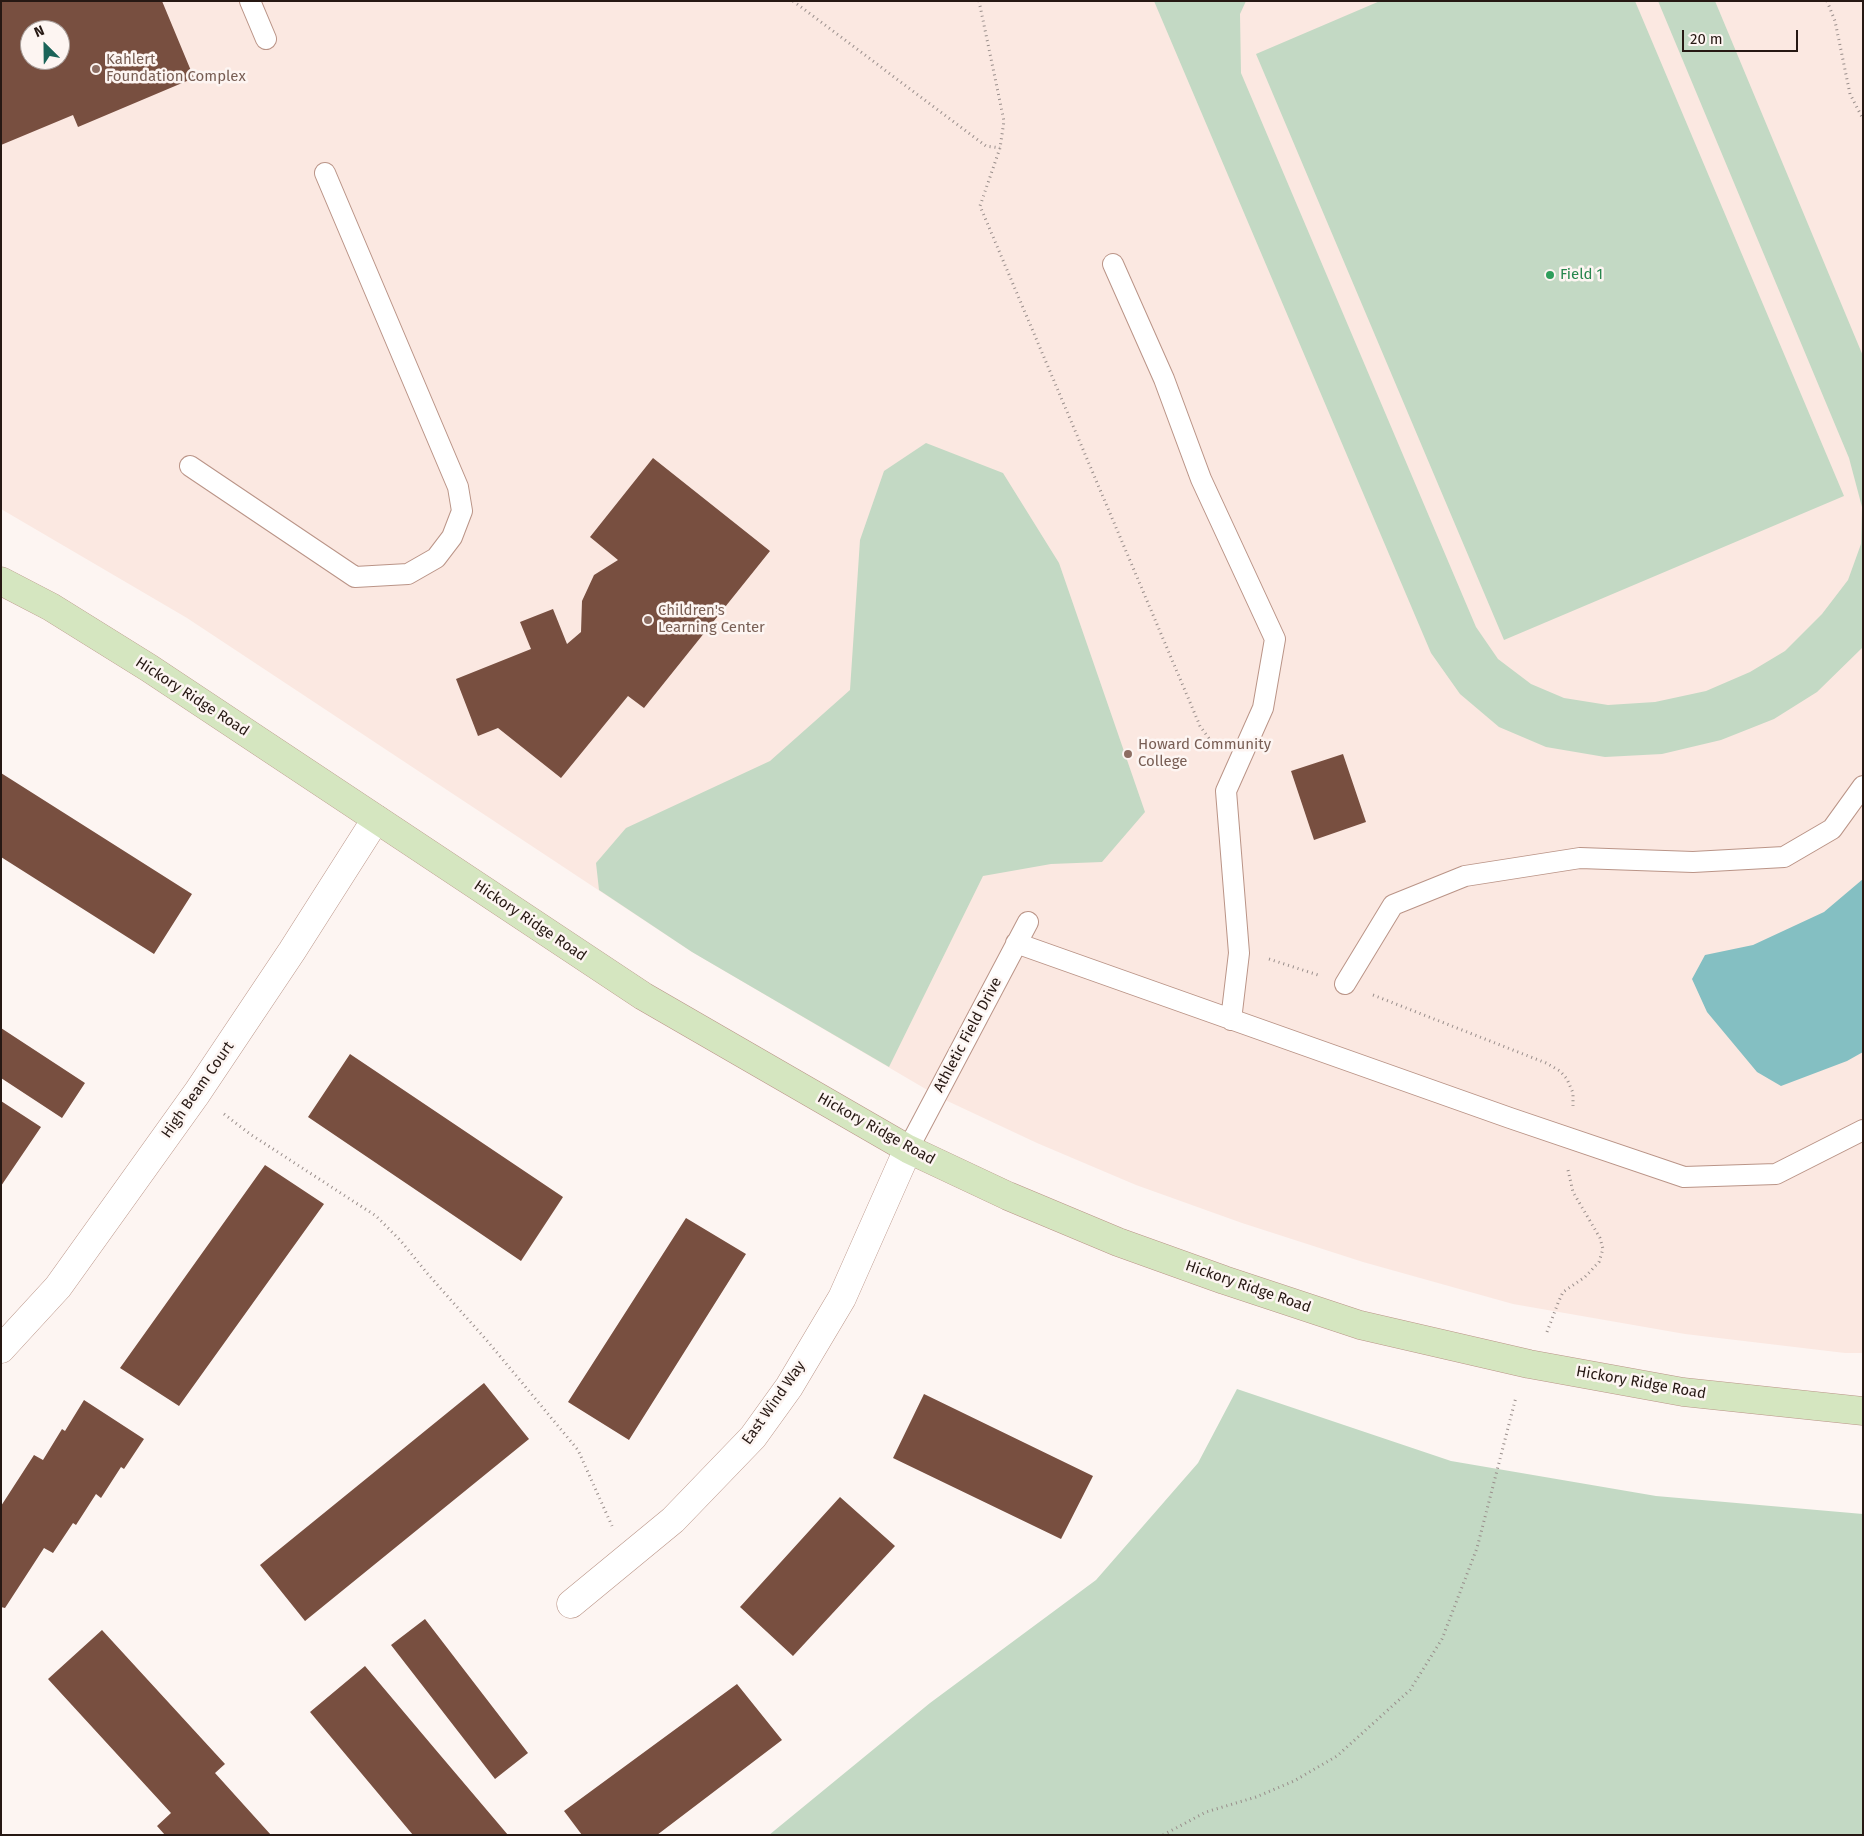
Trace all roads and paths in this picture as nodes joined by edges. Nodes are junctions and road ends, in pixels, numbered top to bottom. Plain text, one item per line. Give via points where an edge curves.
1 (250, 1) edge
2 (793, 1) edge
3 (979, 1) edge
4 (1827, 1) edge
5 (266, 39) dead end
6 (1863, 119) edge
7 (1000, 148) junction
8 (325, 173) dead end
9 (1113, 264) dead end
10 (190, 466) dead end
11 (1, 581) edge
12 (1217, 750) dead end
13 (1863, 786) edge
14 (376, 819) junction
15 (1028, 922) dead end
16 (1016, 943) junction
17 (1264, 954) dead end
18 (1345, 984) junction
19 (1231, 1020) junction
20 (197, 1093) junction
21 (1863, 1130) edge
22 (1569, 1139) junction
23 (908, 1149) junction
24 (1558, 1303) dead end
25 (1, 1349) edge
26 (1863, 1411) edge
27 (1511, 1422) dead end
28 (627, 1559) junction
29 (571, 1604) dead end
30 (1163, 1835) edge

1 - 5 lane
2 - 7 path via 986,146
3 - 7 path via 1004,121
4 - 6 path via 1835,21 1850,94
7 - 12 path via 980,206 1200,726
8 - 10 lane via 458,487 462,511 452,537 436,558 408,574 355,576
9 - 19 lane via 1164,378 1201,479 1275,639 1264,708 1226,791 1239,953
11 - 14 street, Hickory Ridge Road via 52,607 149,668
13 - 18 lane via 1832,829 1784,857 1693,862 1580,858 1465,876 1393,905
14 - 20 street, High Beam Court
14 - 23 street, Hickory Ridge Road via 643,996
15 - 16 lane, Athletic Field Drive
16 - 19 lane
16 - 23 lane, Athletic Field Drive
17 - 18 path via 1271,960
18 - 22 path via 1560,1071 1573,1093
19 - 22 lane
20 - 25 street, High Beam Court via 58,1287
20 - 28 path via 250,1134 376,1216 400,1240 578,1450
21 - 22 lane via 1776,1174 1684,1177
22 - 24 path via 1568,1168 1573,1192 1603,1249 1599,1262 1564,1292
23 - 26 street, Hickory Ridge Road via 1118,1242 1360,1324 1529,1364 1683,1392
23 - 28 street, East Wind Way via 842,1298 789,1387 753,1437 714,1480
27 - 30 path via 1477,1548 1442,1638 1410,1690 1337,1756 1294,1781 1206,1812
28 - 29 street, East Wind Way

